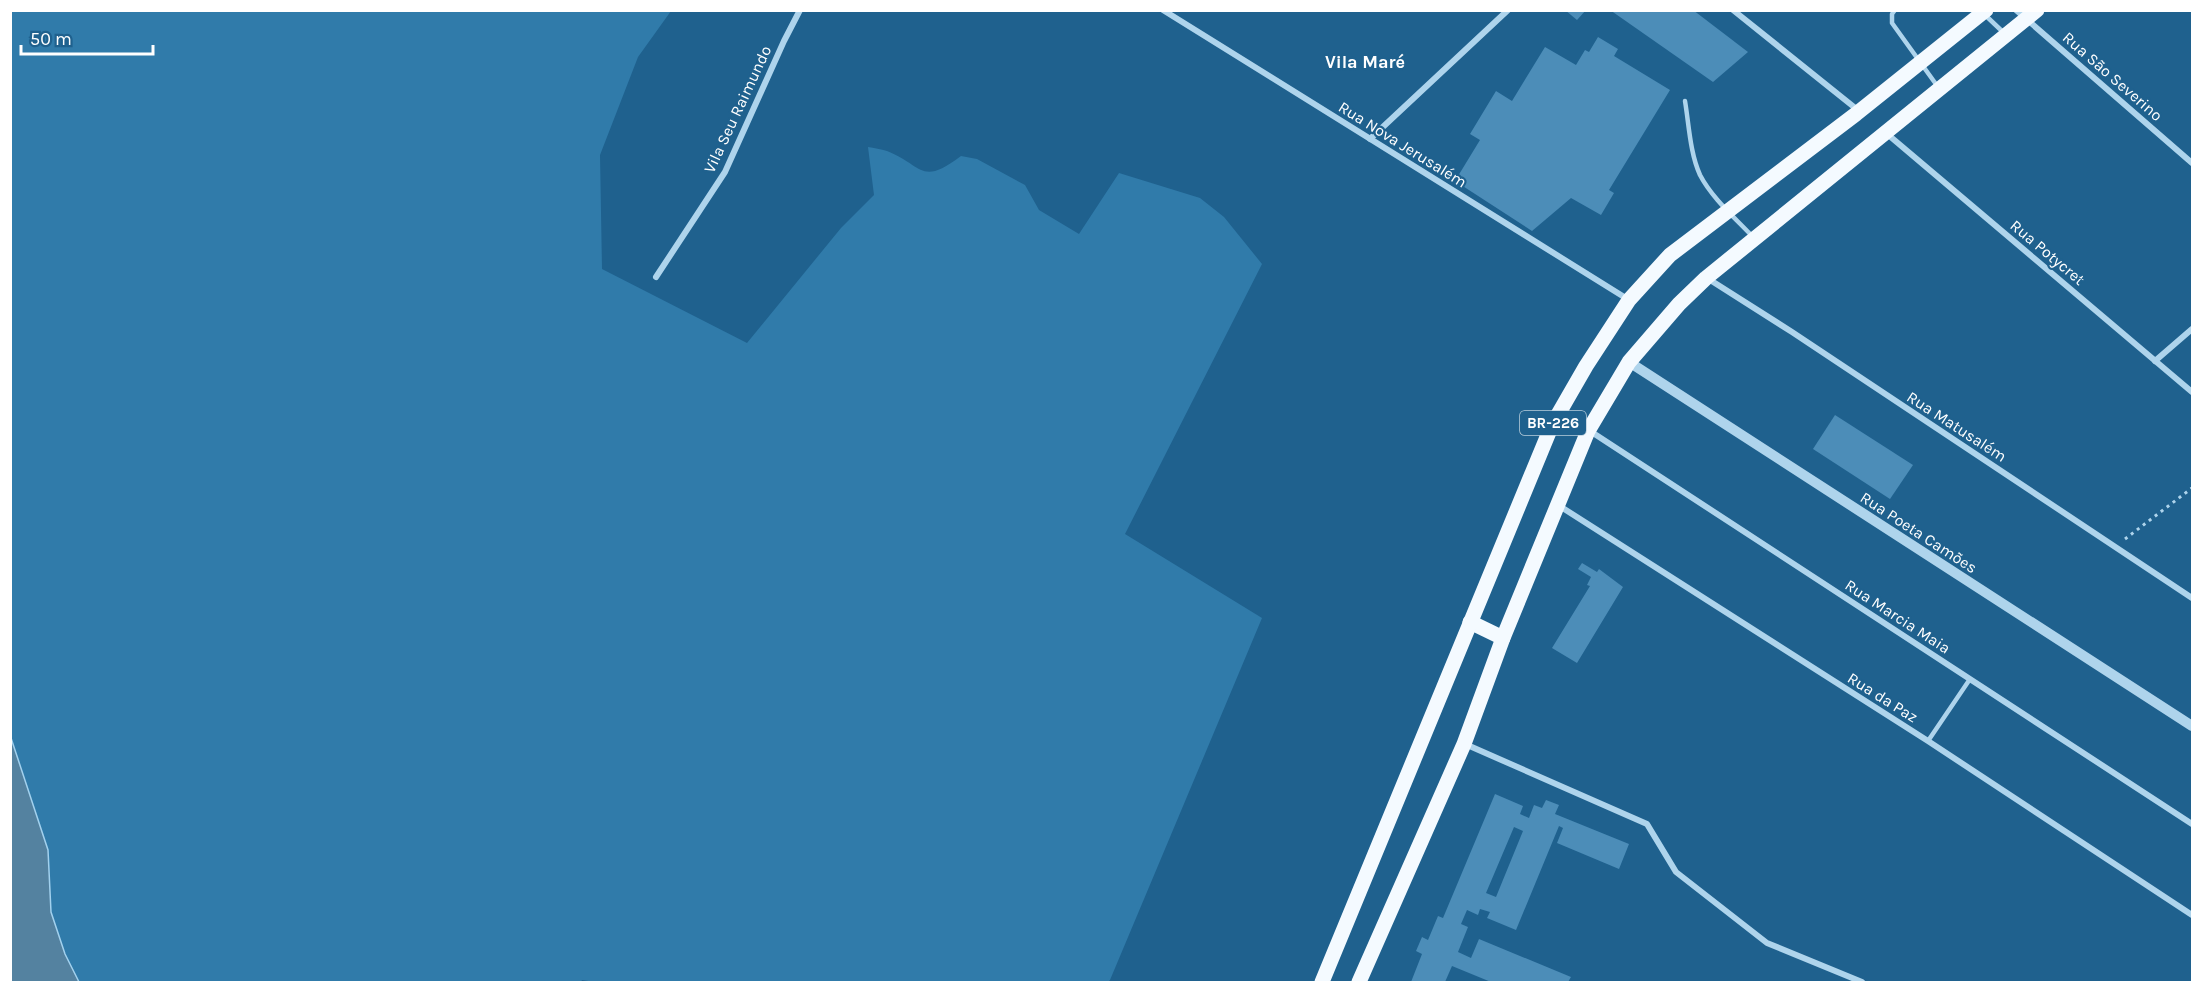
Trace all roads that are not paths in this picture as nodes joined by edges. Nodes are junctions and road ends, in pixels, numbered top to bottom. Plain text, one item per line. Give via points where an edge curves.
1 (800, 10) edge
2 (1163, 10) edge
3 (1508, 10) edge
4 (1733, 10) edge
5 (1895, 10) edge
6 (1983, 12) edge
7 (2027, 13) edge
8 (2006, 35) junction
9 (1920, 63) junction
10 (1939, 89) junction
11 (1685, 101) dead end
12 (1859, 111) junction
13 (1886, 132) junction
14 (1370, 139) junction
15 (2193, 163) edge
16 (1727, 210) junction
17 (1754, 238) junction
18 (656, 277) dead end
19 (1706, 278) junction
20 (1629, 300) junction
21 (2193, 329) edge
22 (1629, 362) junction
23 (2155, 362) junction
24 (2193, 392) edge
25 (1588, 431) junction
26 (1557, 505) junction
27 (2193, 598) edge
28 (1470, 622) junction
29 (1503, 638) junction
30 (1970, 679) junction
31 (2193, 726) edge
32 (1928, 741) junction
33 (1464, 744) junction
34 (2193, 824) edge
35 (2193, 915) edge
36 (1322, 982) edge
37 (1359, 982) edge
38 (1862, 982) edge

1 - 18 street, Vila Seu Raimundo via 725,172
2 - 14 street, Rua Nova Jerusalém
3 - 14 street
4 - 12 street
5 - 9 lane via 1892,23
6 - 8 lane
6 - 9 main road, BR-226
7 - 8 main road, BR-226
7 - 15 street, Rua São Severino
8 - 10 main road, BR-226
9 - 10 lane
9 - 12 main road, BR-226
10 - 13 main road, BR-226
11 - 16 lane via 1694,158 1706,185
12 - 16 main road, BR-226
13 - 17 main road, BR-226
13 - 23 street, Rua Potycret
14 - 20 street, Rua Nova Jerusalém
16 - 17 lane
16 - 20 main road, BR-226 via 1670,255
17 - 19 main road, BR-226
19 - 22 main road, BR-226
19 - 27 street, Rua Matusalém
20 - 28 main road, BR-226 via 1552,424
21 - 23 street
22 - 25 main road, BR-226
22 - 31 street, Rua Poeta Camões
23 - 24 street, Rua Potycret
25 - 26 main road, BR-226
25 - 30 street, Rua Marcia Maia
26 - 29 main road, BR-226
26 - 32 street, Rua da Paz
28 - 29 main road
28 - 36 main road, BR-226
29 - 33 main road, BR-226
30 - 32 lane
30 - 34 street, Rua Marcia Maia
32 - 35 street, Rua da Paz
33 - 37 main road, BR-226
33 - 38 street via 1647,825 1676,872 1767,943

